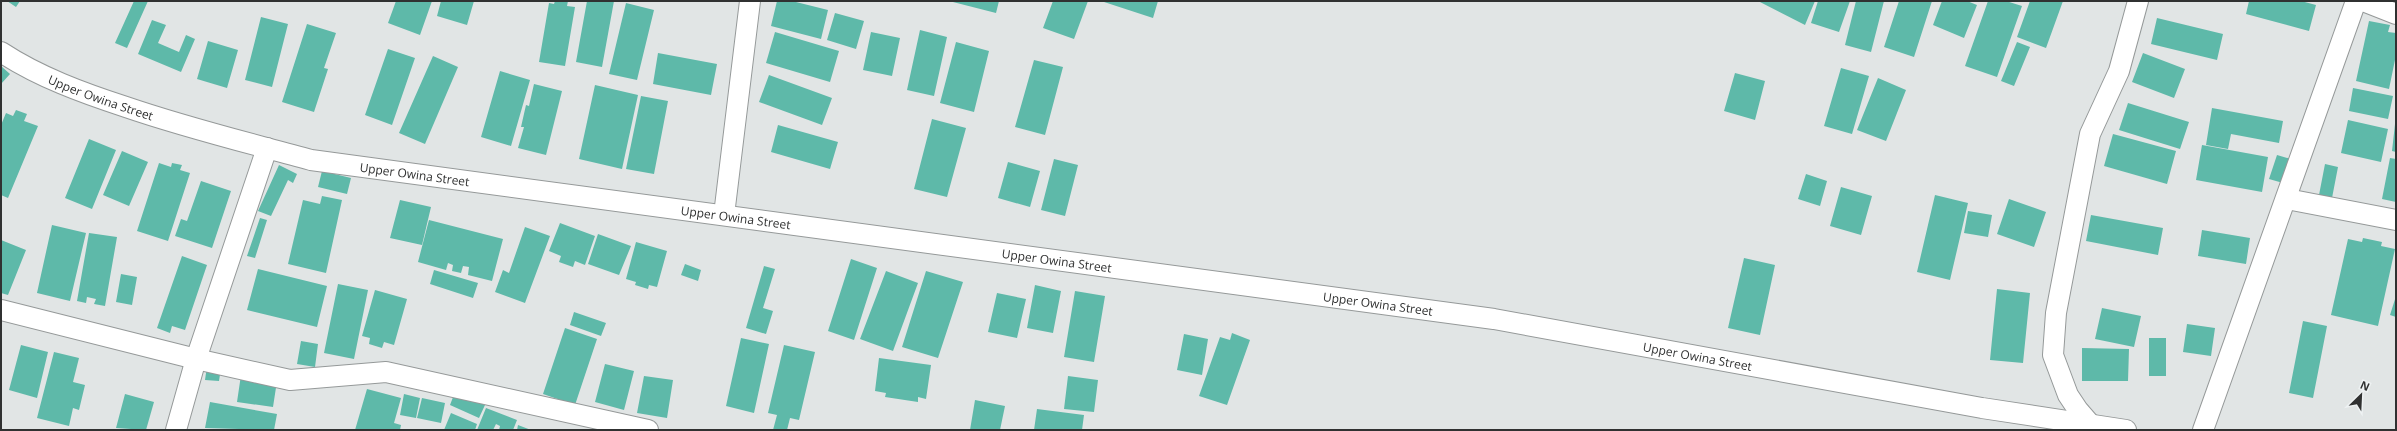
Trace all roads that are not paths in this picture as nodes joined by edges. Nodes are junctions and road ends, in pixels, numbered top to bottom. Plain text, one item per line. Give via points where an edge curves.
1 (750, 1) edge
2 (2138, 1) edge
3 (2356, 1) edge
4 (2363, 1) edge
5 (2396, 14) edge
6 (1, 52) edge
7 (267, 148) junction
8 (2287, 199) junction
9 (724, 216) junction
10 (2396, 220) edge
11 (1, 310) edge
12 (196, 359) junction
13 (2091, 425) junction
14 (176, 430) edge
15 (648, 430) edge
16 (2126, 430) edge
17 (2203, 430) edge

1 - 9 street
2 - 13 street via 2119,71 2090,134 2056,313 2053,355 2068,395
3 - 8 street
4 - 5 street
6 - 7 street, Upper Owina Street via 17,63 79,92 183,126
7 - 9 street, Upper Owina Street via 310,160
7 - 12 street
8 - 10 street
8 - 17 street
9 - 13 street, Upper Owina Street via 1494,319 1982,408
11 - 12 street
12 - 14 street
12 - 15 street via 290,380 386,372
13 - 16 street, Upper Owina Street

